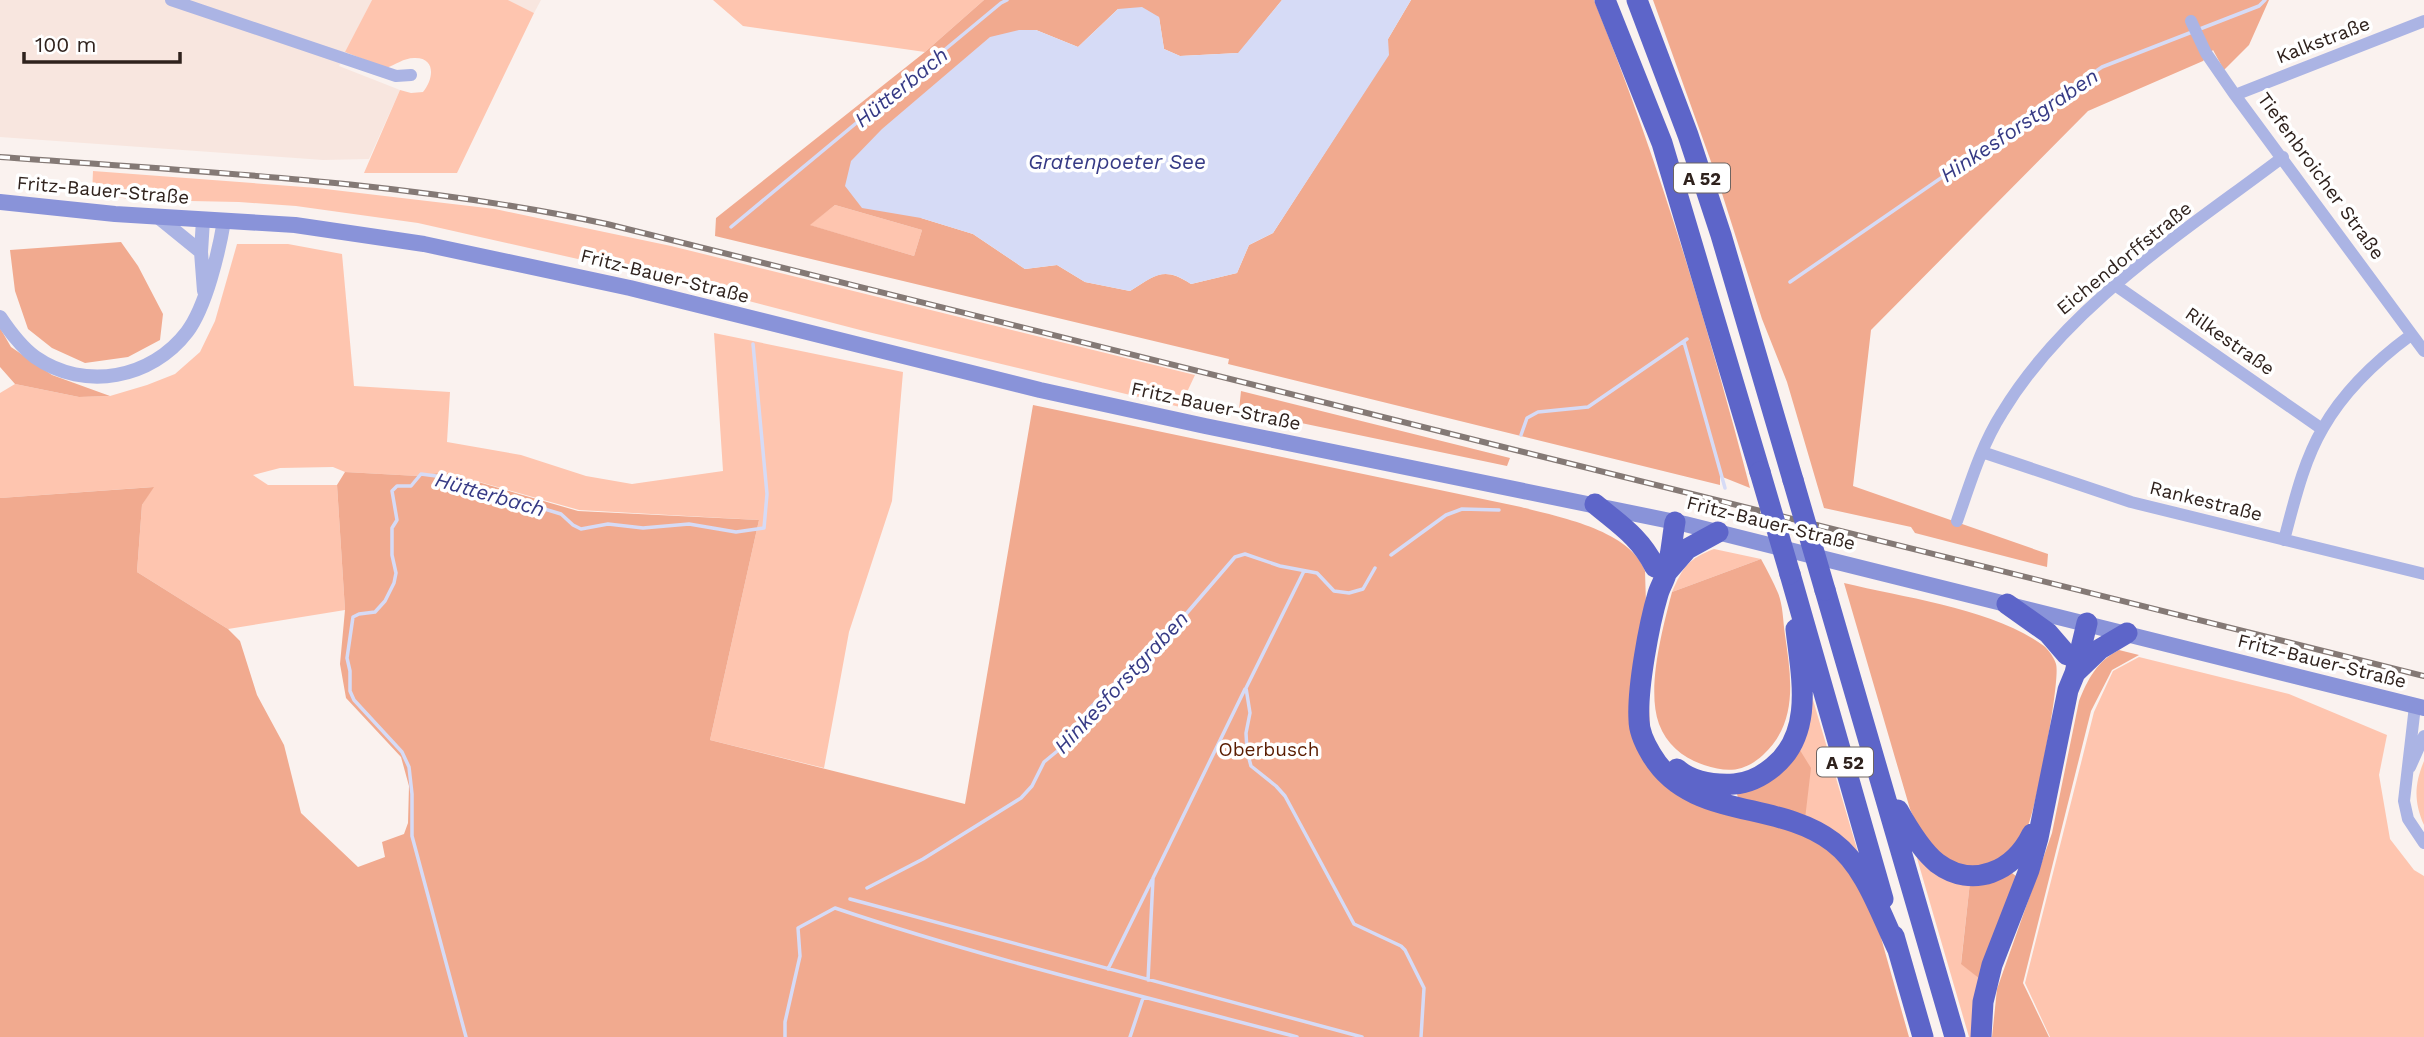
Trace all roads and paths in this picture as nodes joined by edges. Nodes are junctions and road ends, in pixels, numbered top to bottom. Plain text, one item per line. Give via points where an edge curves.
1 (171, 0) edge
2 (1605, 0) edge
3 (1637, 0) edge
4 (2191, 21) dead end
5 (2424, 21) edge
6 (411, 75) dead end
7 (2235, 95) junction
8 (2283, 157) junction
9 (0, 202) edge
10 (158, 217) junction
11 (203, 220) junction
12 (224, 221) junction
13 (201, 253) junction
14 (2115, 285) junction
15 (204, 295) junction
16 (0, 317) edge
17 (2411, 335) junction
18 (2424, 351) edge
19 (2322, 429) junction
20 (1982, 452) junction
21 (1595, 504) junction
22 (1669, 520) junction
23 (1957, 521) dead end
24 (1718, 532) junction
25 (2284, 540) junction
26 (1790, 574) junction
27 (2424, 574) edge
28 (1660, 578) junction
29 (2007, 604) junction
30 (2081, 622) junction
31 (2127, 633) junction
32 (2070, 673) junction
33 (1641, 694) junction
34 (2419, 707) edge
35 (2424, 736) edge
36 (1880, 776) junction
37 (2406, 777) junction
38 (2042, 813) junction
39 (2424, 843) edge
40 (1898, 950) junction
41 (1923, 1037) edge
42 (1955, 1037) edge
43 (1981, 1037) edge

1 - 6 street via 396,76
2 - 26 highway, A 52, bridge via 1662,142
3 - 36 highway, A 52, bridge via 1721,235
4 - 7 street, Tiefenbroicher Straße
5 - 7 street, Kalkstraße
7 - 8 street, Tiefenbroicher Straße
8 - 14 street, Eichendorffstraße
8 - 17 street, Tiefenbroicher Straße
9 - 10 main road, Fritz-Bauer-Straße
10 - 11 main road, Fritz-Bauer-Straße
10 - 13 street
11 - 12 main road, Fritz-Bauer-Straße
11 - 13 street
12 - 15 street
12 - 21 main road, Fritz-Bauer-Straße via 295,225 424,244 631,288 1205,426
13 - 15 street
14 - 19 street, Rilkestraße
14 - 20 street, Eichendorffstraße via 2074,321 2038,362 2000,415
15 - 16 street via 190,329 174,347 139,370 111,376 88,377 36,358
17 - 18 street, Tiefenbroicher Straße
17 - 19 street via 2367,373
19 - 25 street
20 - 23 street, Eichendorffstraße
20 - 25 street, Rankestraße via 2130,502
21 - 22 main road, Fritz-Bauer-Straße
21 - 28 highway via 1635,536
22 - 24 main road, Fritz-Bauer-Straße
22 - 28 highway
24 - 28 highway via 1687,550
24 - 29 main road, Fritz-Bauer-Straße
25 - 27 street, Rankestraße
26 - 33 highway via 1803,702 1799,728 1782,760 1741,783 1698,781 1666,759 1654,740
26 - 40 highway, A 52
28 - 33 highway
29 - 30 main road, Fritz-Bauer-Straße
29 - 32 highway via 2048,633
30 - 31 main road, Fritz-Bauer-Straße
30 - 32 highway
31 - 32 highway
31 - 34 main road, Fritz-Bauer-Straße
32 - 38 highway
33 - 40 highway via 1639,721 1658,767 1697,796 1809,828 1831,841 1849,856
34 - 37 street
35 - 37 street
36 - 38 highway via 1909,830 1937,863 1955,872 1972,875 2007,867 2020,855
36 - 42 highway, A 52
37 - 39 street via 2403,801 2408,819
38 - 43 highway via 2029,870 1993,965 1983,1002
40 - 41 highway, A 52

